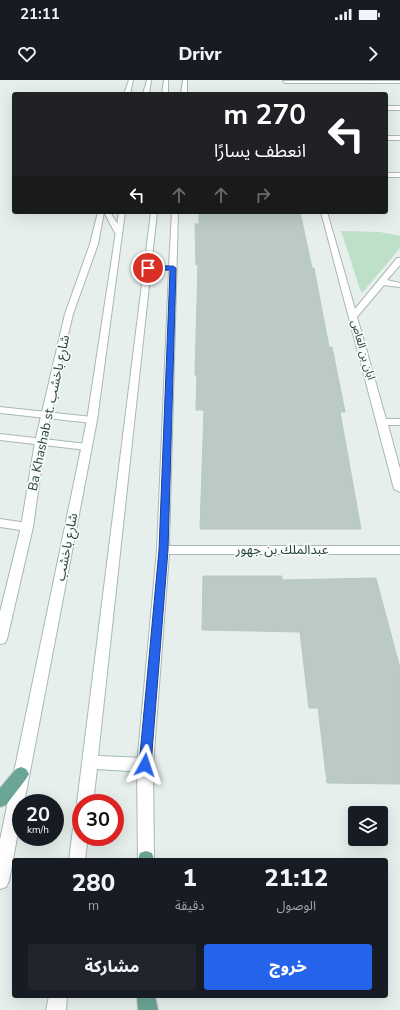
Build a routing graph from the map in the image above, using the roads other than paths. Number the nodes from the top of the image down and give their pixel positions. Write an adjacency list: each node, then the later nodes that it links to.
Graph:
1 (131, 80): 8 (street)
2 (149, 80): 9 (street)
3 (166, 80): 10 (street)
4 (185, 80): 11 (street)
5 (285, 81): 6 (street); 7 (street)
6 (400, 82)
7 (287, 88)
8 (128, 92)
9 (146, 92)
10 (165, 92)
11 (184, 92)
12 (388, 108): 13 (street)
13 (400, 108)
14 (388, 138): 15 (street)
15 (400, 138)
16 (388, 175): 17 (street)
17 (400, 175)
18 (101, 214): 32 (street, Ba Khashab st. شارع باخشب)
19 (108, 214): 24 (street)
20 (122, 214): 24 (street, شارع باخشب)
21 (154, 214): 26 (street)
22 (175, 214): 27 (street)
23 (325, 214): 30 (street, ابان بن العاص)
24 (118, 230): 33 (street, شارع باخشب)
25 (400, 260): 28 (street)
26 (148, 268): 27 (street); 45 (street)
27 (173, 268): 42 (street)
28 (382, 282): 29 (street); 30 (street)
29 (400, 285)
30 (353, 317): 34 (street, ابان بن العاص)
31 (0, 410): 32 (street)
32 (47, 416): 33 (street); 37 (street, Ba Khashab st. شارع باخشب)
33 (92, 420): 38 (street, شارع باخشب)
34 (383, 422): 35 (street); 39 (street, ابان بن العاص)
35 (400, 422)
36 (0, 438): 37 (street)
37 (40, 442): 38 (street); 41 (street, Ba Khashab st. شارع باخشب)
38 (87, 447): 47 (street, شارع باخشب)
39 (400, 489)
40 (0, 523): 41 (street)
41 (27, 527): 44 (street, Ba Khashab st. شارع باخشب)
42 (163, 550): 43 (street, عبدالملك بن جهور); 46 (street)
43 (400, 550)
44 (0, 639)
45 (90, 762): 46 (street); 48 (street)
46 (145, 765): 52 (street)
47 (21, 774): 49 (main road); 53 (street, شارع باخشب)
48 (86, 794)
49 (0, 800)
50 (79, 846): 51 (street)
51 (77, 858)
52 (146, 858)
53 (0, 881)
54 (58, 998): 57 (street)
55 (148, 998): 58 (main road)
56 (149, 998): 59 (street)
57 (56, 1010)
58 (148, 1010)
59 (153, 1010)

